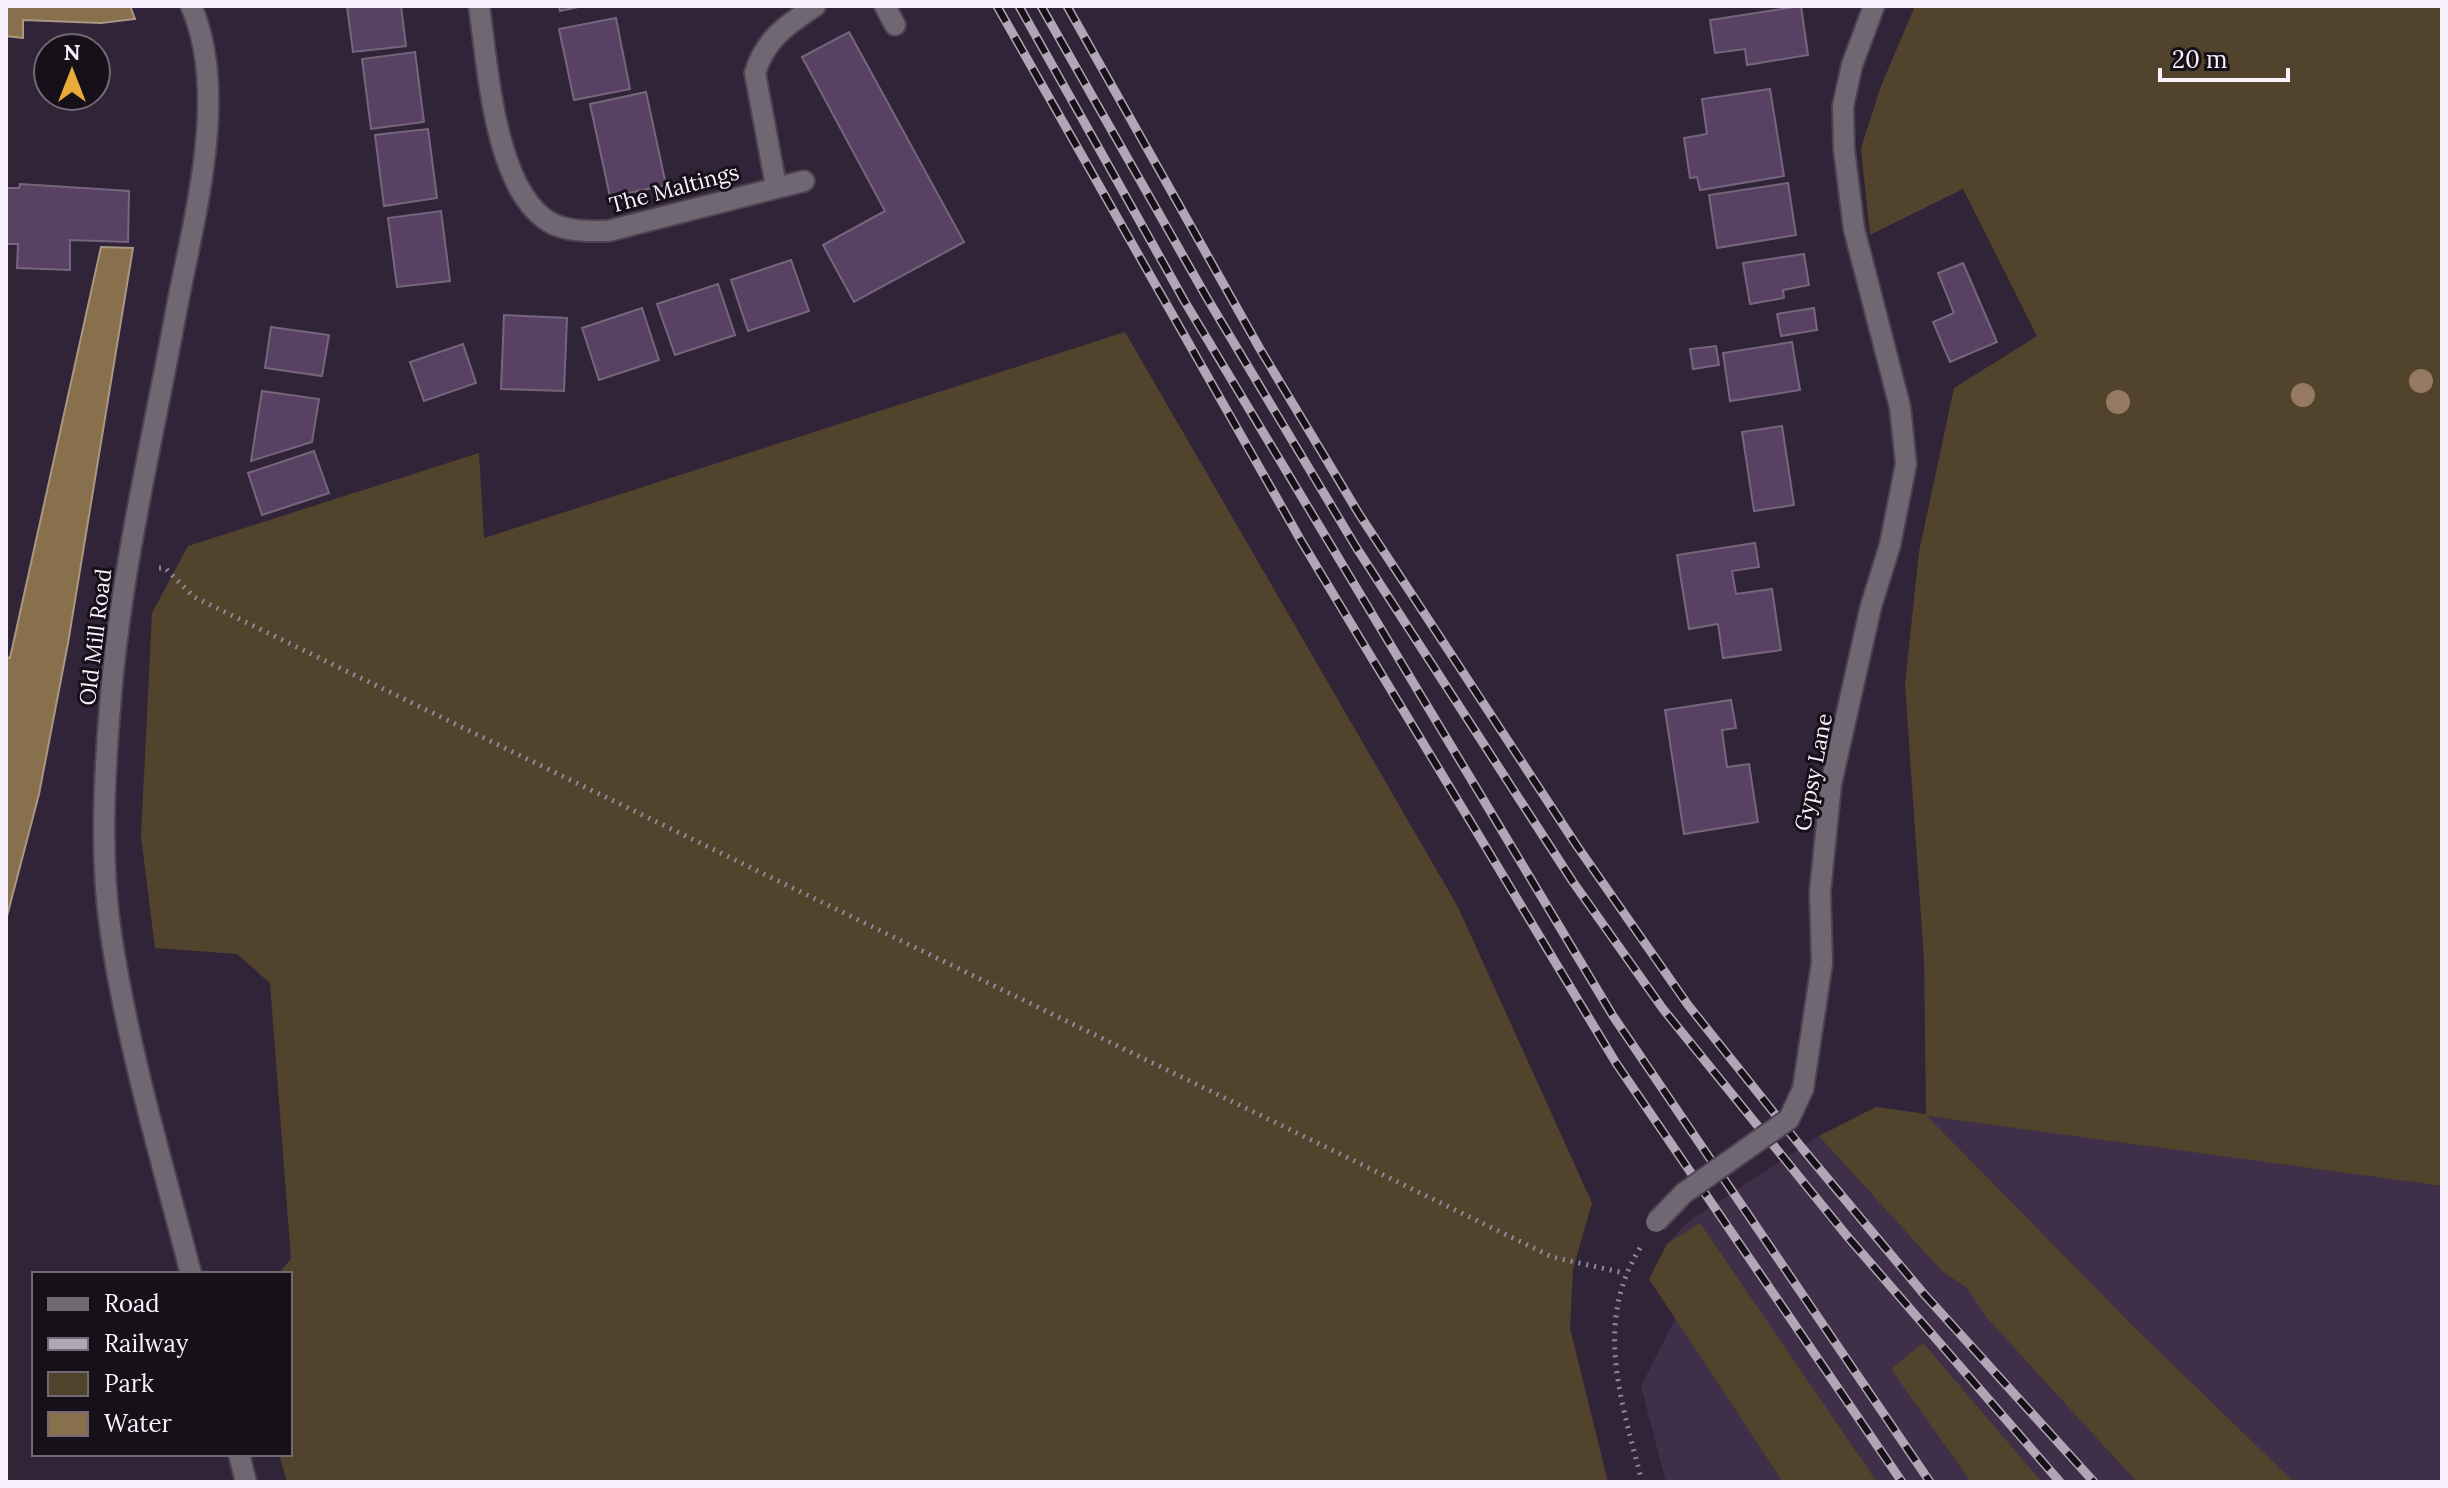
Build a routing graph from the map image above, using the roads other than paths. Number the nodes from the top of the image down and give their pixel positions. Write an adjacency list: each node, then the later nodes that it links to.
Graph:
1 (191, 6): 10 (street, Old Mill Road)
2 (479, 6): 8 (street, The Maltings)
3 (815, 6): 8 (street)
4 (885, 6): 6 (street)
5 (1874, 6): 9 (street, Gypsy Lane, bridge)
6 (895, 25)
7 (804, 181): 8 (street, The Maltings)
8 (776, 186)
9 (1656, 1222)
10 (190, 1272)
11 (240, 1456): 12 (street)
12 (246, 1482)

